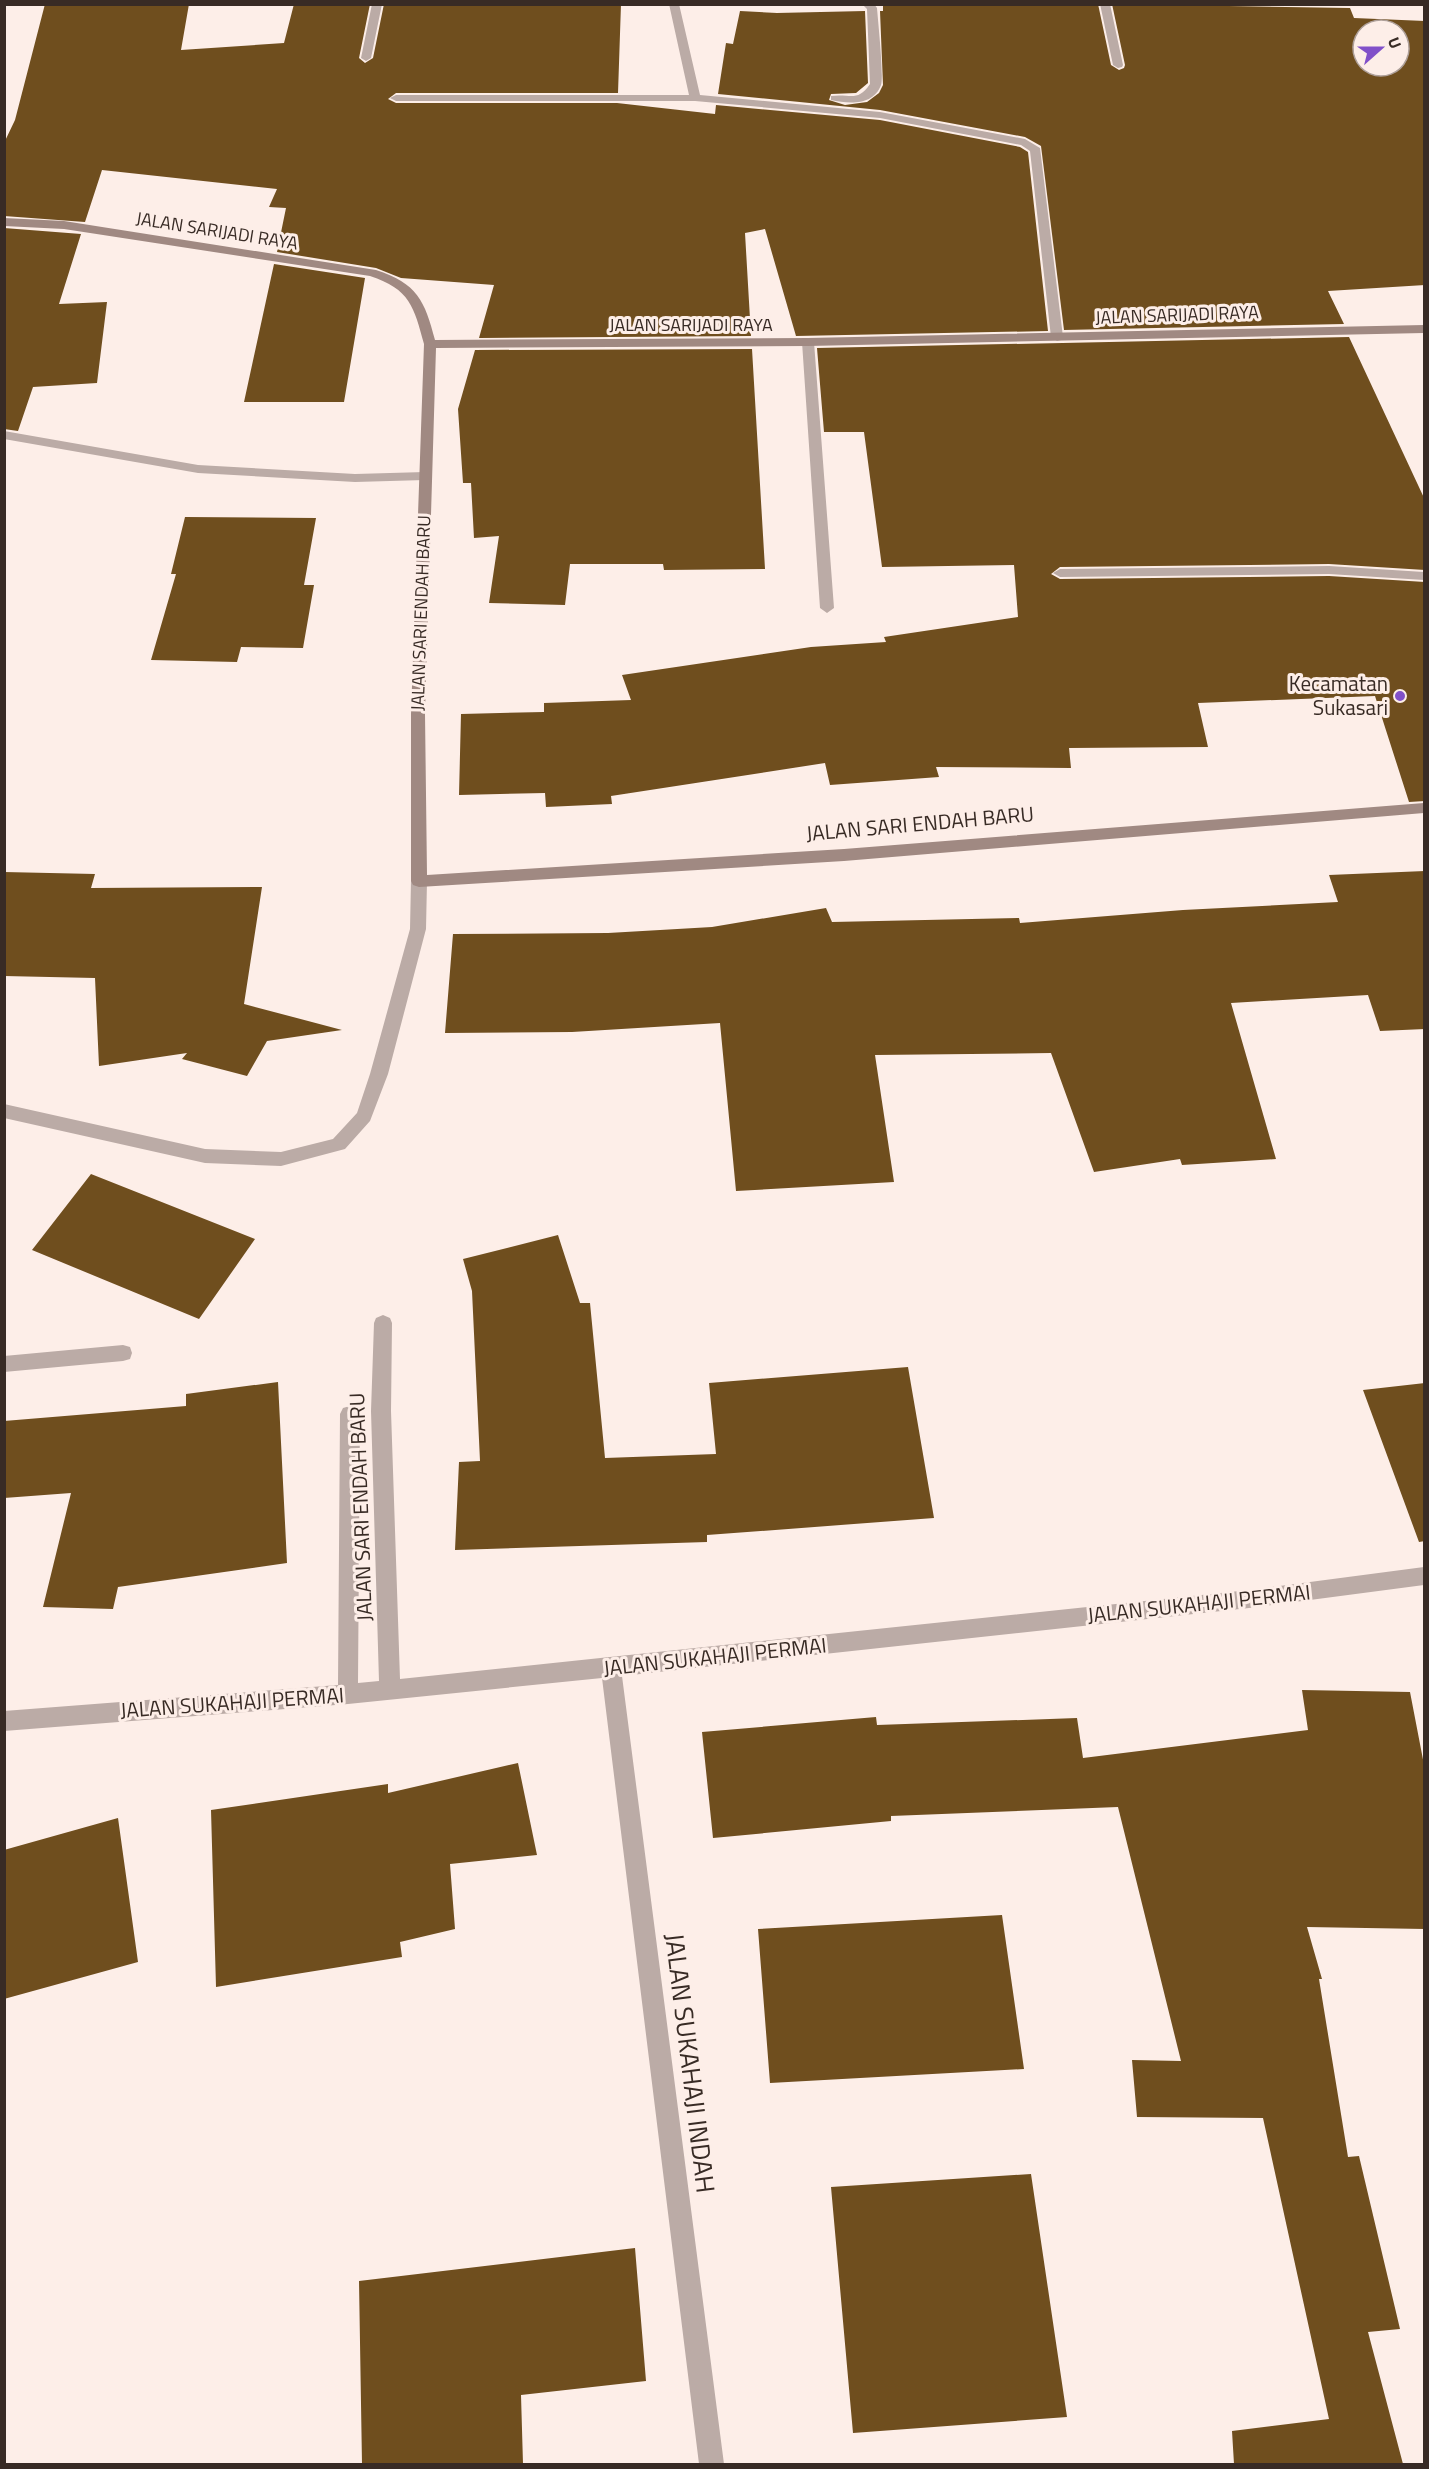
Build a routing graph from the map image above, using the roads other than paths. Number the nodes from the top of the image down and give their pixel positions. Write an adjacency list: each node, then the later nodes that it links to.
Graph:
1 (377, 4): 5 (street)
2 (674, 4): 7 (street)
3 (867, 4): 7 (street)
4 (1105, 4): 6 (street)
5 (366, 58)
6 (1118, 66)
7 (694, 92): 8 (street); 11 (street)
8 (396, 98)
9 (4, 222): 13 (main road, JALAN SARIJADI RAYA)
10 (1425, 329): 11 (main road, JALAN SARIJADI RAYA)
11 (1057, 338): 12 (main road, JALAN SARIJADI RAYA)
12 (808, 342): 13 (main road, JALAN SARIJADI RAYA); 18 (street)
13 (430, 344): 15 (main road, JALAN SARI ENDAH BARU)
14 (4, 435): 15 (street)
15 (425, 476): 20 (main road, JALAN SARI ENDAH BARU)
16 (1060, 573): 17 (street)
17 (1425, 576)
18 (827, 608)
19 (1425, 808): 20 (main road, JALAN SARI ENDAH BARU)
20 (419, 881): 21 (street, JALAN SARI ENDAH BARU)
21 (4, 1111)
22 (383, 1323): 28 (street, JALAN SARI ENDAH BARU)
23 (123, 1353): 24 (street)
24 (4, 1364)
25 (350, 1414): 29 (street)
26 (1425, 1576): 27 (street, JALAN SUKAHAJI PERMAI)
27 (610, 1668): 28 (street, JALAN SUKAHAJI PERMAI); 31 (street, JALAN SUKAHAJI INDAH)
28 (390, 1690): 29 (street, JALAN SUKAHAJI PERMAI)
29 (348, 1694): 30 (street, JALAN SUKAHAJI PERMAI)
30 (4, 1721)
31 (712, 2464)

